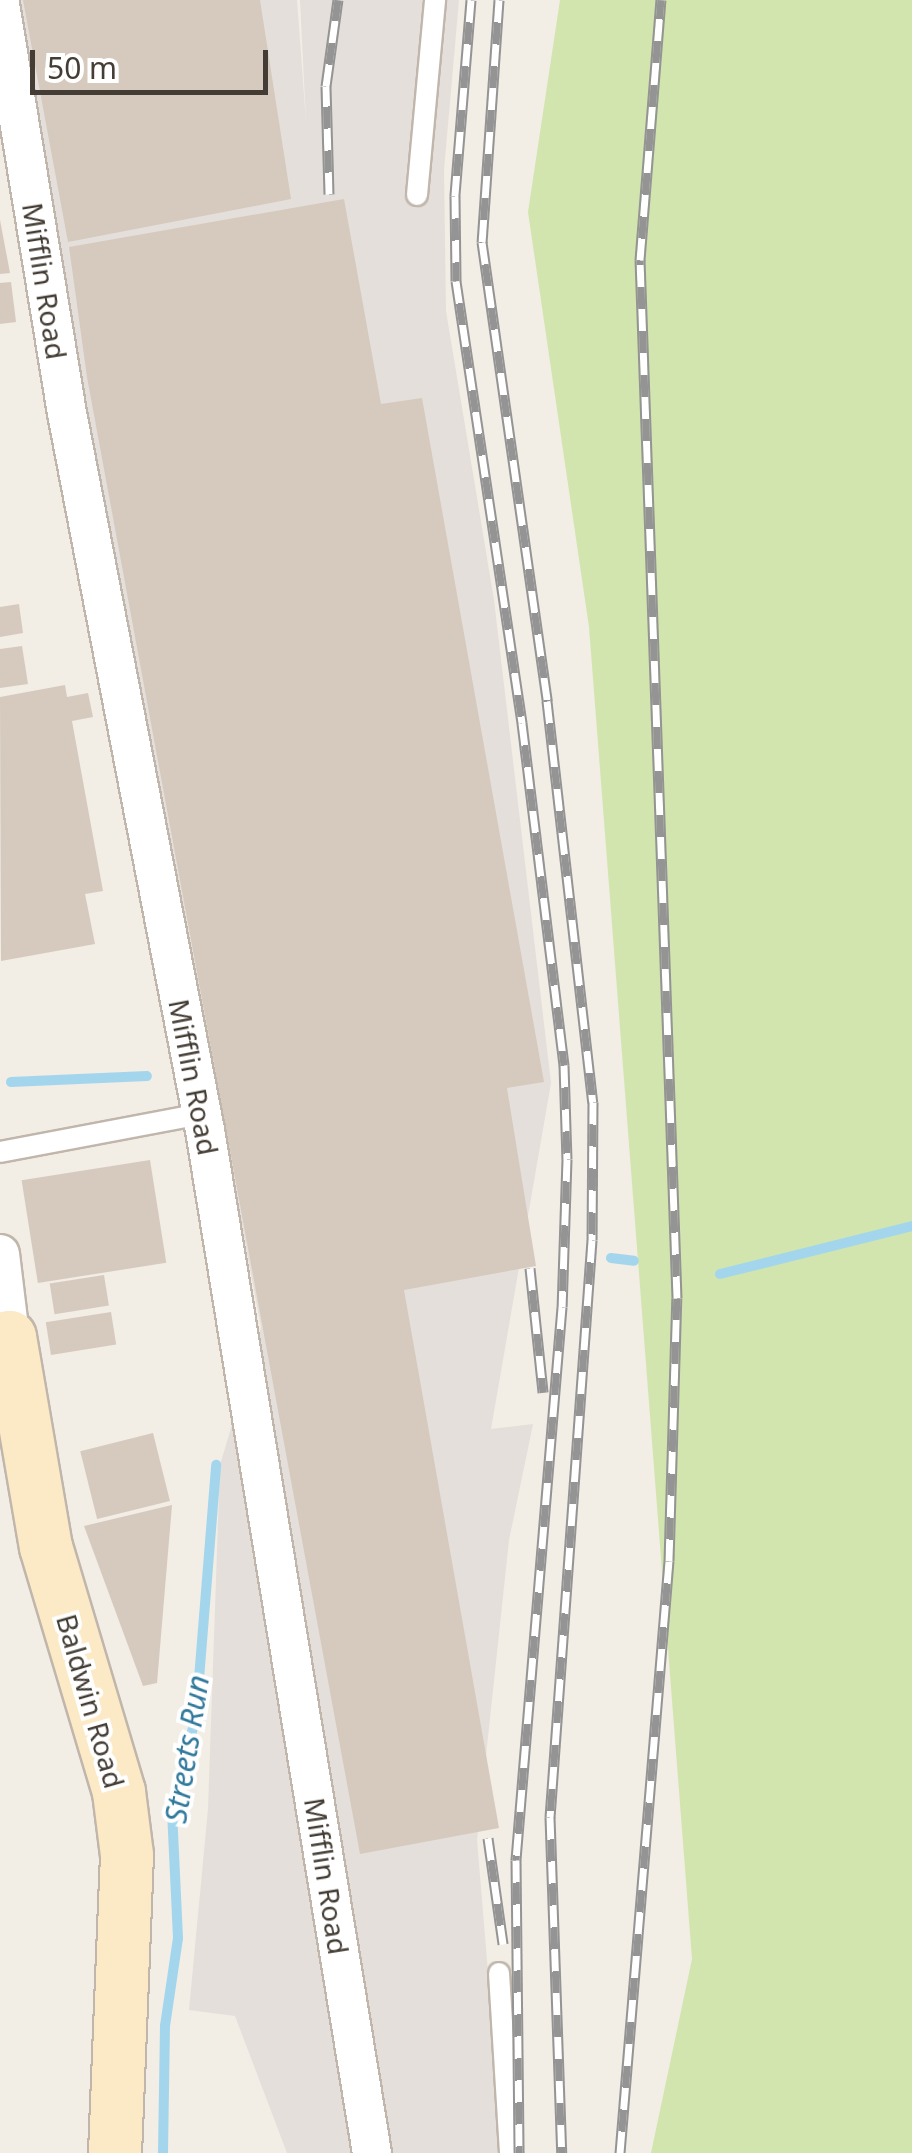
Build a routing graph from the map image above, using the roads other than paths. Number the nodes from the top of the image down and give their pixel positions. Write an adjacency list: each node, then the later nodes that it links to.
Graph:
1 (435, 0): 3 (lane)
2 (0, 4): 4 (street, Mifflin Road)
3 (418, 196)
4 (202, 1114): 5 (lane); 12 (street, Mifflin Road)
5 (0, 1152)
6 (0, 1254): 7 (street, Baldwin Road)
7 (5, 1338): 9 (main road, Baldwin Road)
8 (0, 1453): 9 (main road)
9 (46, 1546): 11 (main road, Baldwin Road)
10 (499, 1973): 13 (lane)
11 (115, 2153)
12 (372, 2153)
13 (510, 2153)

